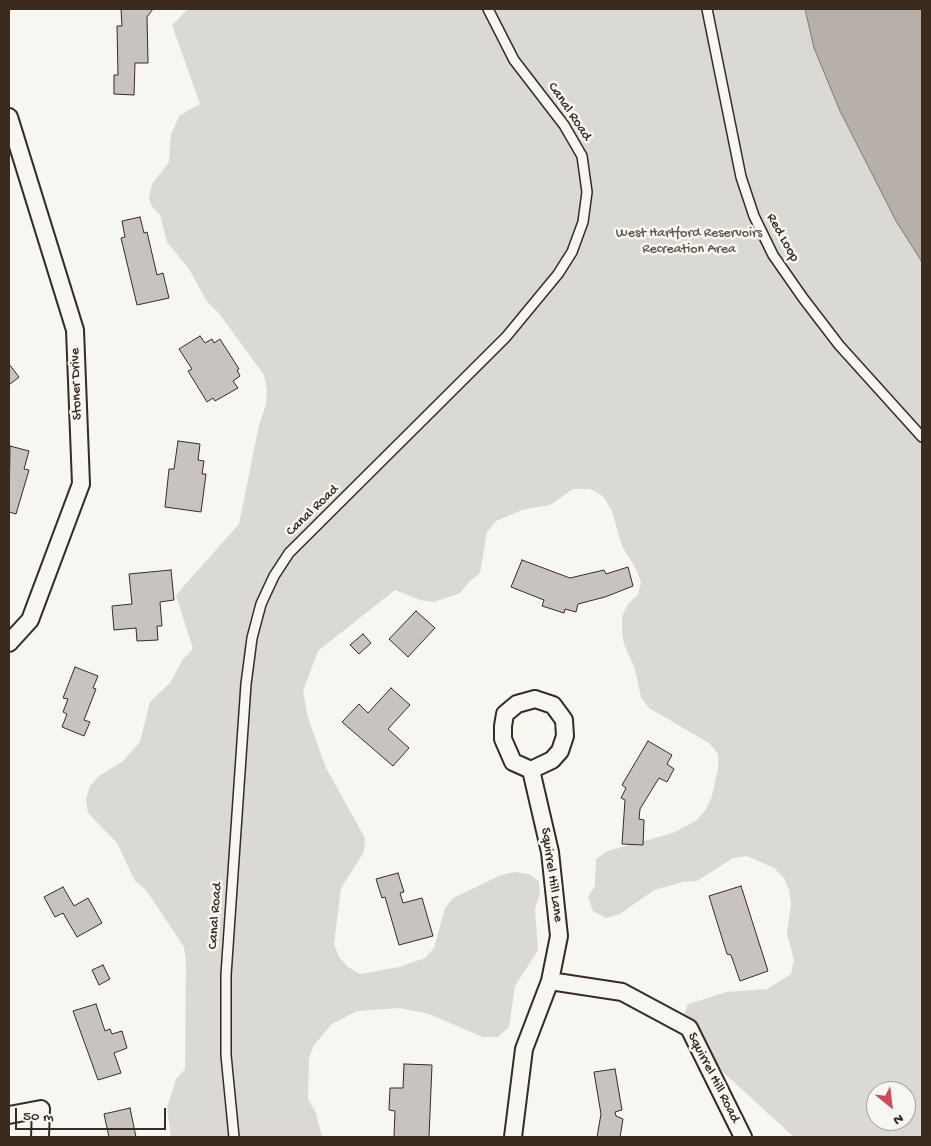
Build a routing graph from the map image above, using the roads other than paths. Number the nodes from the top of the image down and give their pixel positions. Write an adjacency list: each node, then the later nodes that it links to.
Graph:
1 (488, 9): 10 (lane, Canal Road)
2 (708, 9): 4 (lane, Red Loop)
3 (9, 117): 5 (street, Stoner Drive)
4 (922, 437)
5 (9, 643)
6 (531, 770): 6 (street); 7 (street, Squirrel Hill Lane)
7 (550, 981): 11 (street); 12 (street, Squirrel Hill Road)
8 (9, 1115): 9 (street)
9 (40, 1137)
10 (234, 1137)
11 (513, 1137)
12 (743, 1137)

